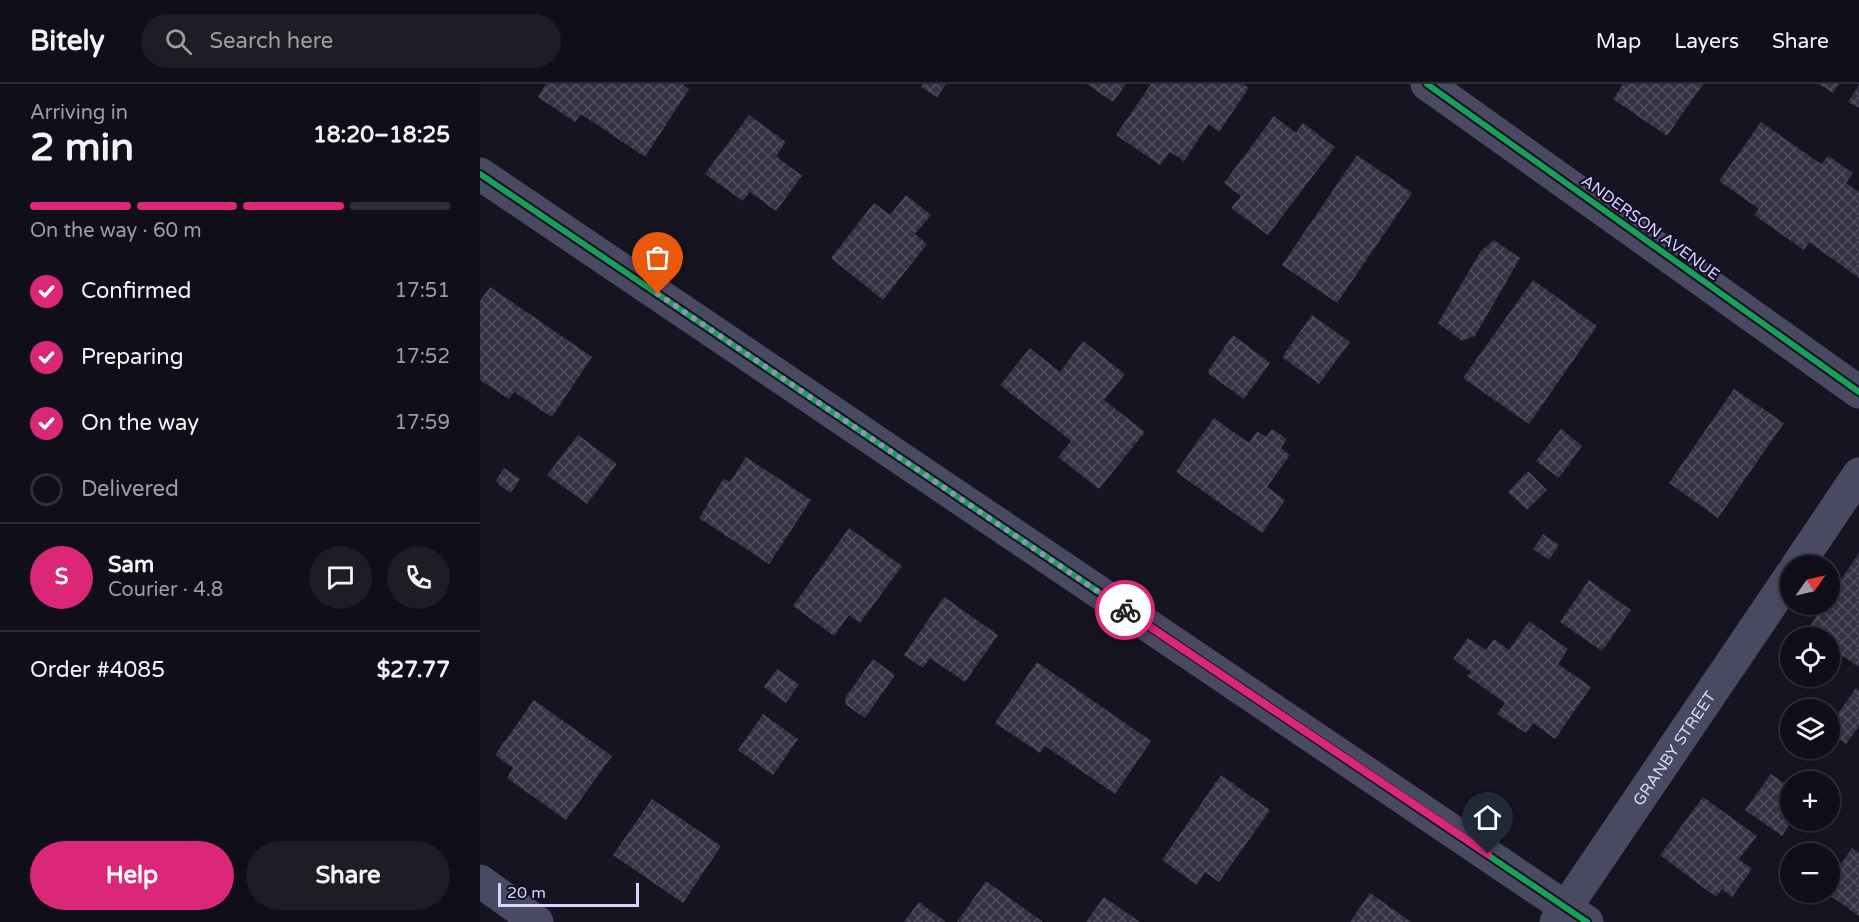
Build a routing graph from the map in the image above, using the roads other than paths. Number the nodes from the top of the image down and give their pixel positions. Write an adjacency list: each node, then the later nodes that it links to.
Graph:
1 (1427, 84): 3 (street, ANDERSON AVENUE)
2 (480, 174): 8 (street)
3 (1859, 392)
4 (1859, 474): 5 (street)
5 (1804, 555)
6 (1780, 592): 8 (street, GRANBY STREET)
7 (480, 880): 9 (street)
8 (1570, 917)
9 (537, 922)

